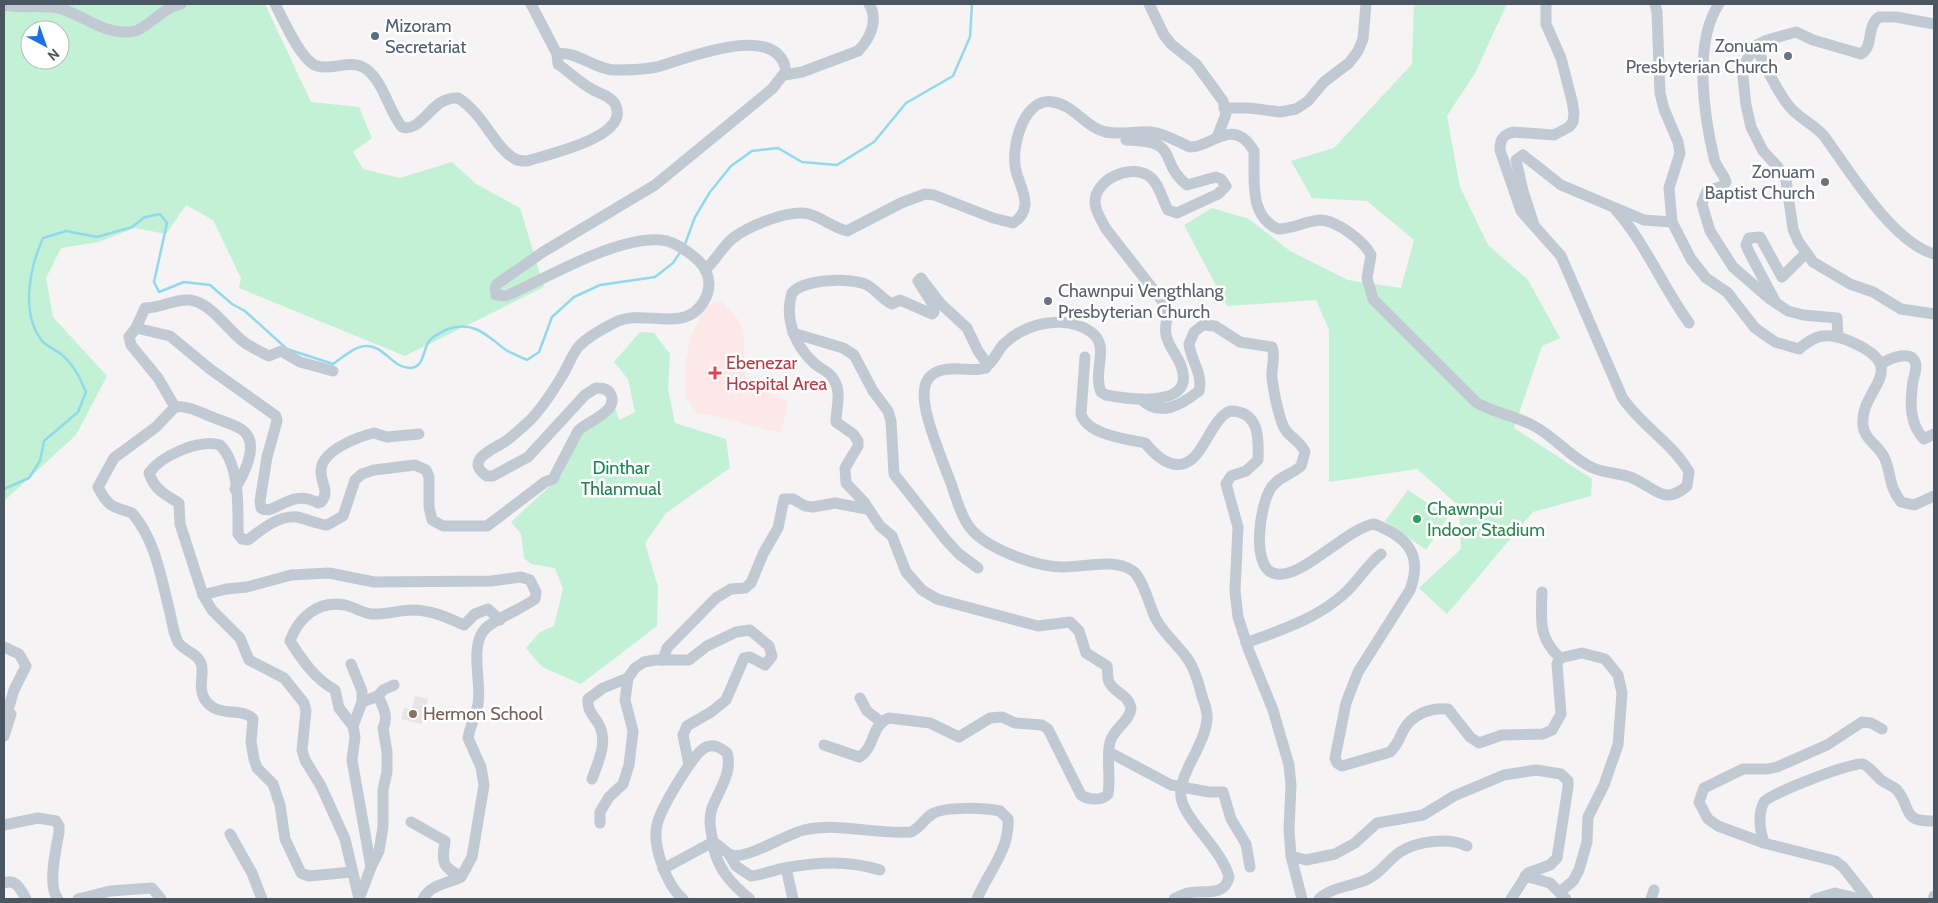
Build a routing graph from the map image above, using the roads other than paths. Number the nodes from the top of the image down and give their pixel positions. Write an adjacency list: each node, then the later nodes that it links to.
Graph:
1 (4, 4): 2 (street)
2 (181, 4)
3 (275, 4): 13 (street)
4 (531, 4): 13 (street)
5 (869, 4): 14 (street)
6 (1149, 4): 15 (street)
7 (1366, 4): 15 (street)
8 (1546, 4): 20 (street)
9 (1655, 4): 19 (street)
10 (1719, 4): 24 (street)
11 (1934, 24): 12 (street)
12 (1755, 46): 21 (street); 22 (street)
13 (557, 54): 14 (street)
14 (785, 75): 23 (street)
15 (1224, 108): 17 (street)
16 (1106, 132): 17 (street); 23 (street); 34 (street)
17 (1218, 135): 20 (street)
18 (1613, 206): 19 (street); 20 (street); 26 (street)
19 (1672, 222): 29 (street)
20 (1534, 225)
21 (1806, 253): 24 (street); 25 (street)
22 (1934, 254)
23 (703, 267): 38 (street)
24 (1776, 304): 29 (street)
25 (1934, 314)
26 (1690, 323)
27 (136, 328): 33 (street); 35 (street); 36 (street)
28 (793, 333): 32 (street); 40 (street); 42 (street)
29 (1838, 337): 31 (street)
30 (1085, 357): 46 (street)
31 (1881, 364): 37 (street); 39 (street)
32 (986, 368): 34 (street); 64 (street)
33 (333, 371)
34 (1141, 399): 48 (street)
35 (175, 407): 38 (street); 80 (street)
36 (419, 434)
37 (1931, 440)
38 (235, 489): 44 (street)
39 (1934, 496)
40 (866, 509): 49 (street); 61 (street)
41 (1381, 554): 46 (street)
42 (978, 568)
43 (1542, 592): 48 (street)
44 (203, 595): 45 (street); 80 (street)
45 (500, 620): 57 (street); 82 (street)
46 (1246, 643): 74 (street)
47 (4, 647): 59 (street)
48 (1560, 658): 85 (street)
49 (663, 660): 51 (street); 62 (street)
50 (351, 664): 55 (street)
51 (628, 678): 63 (street); 67 (street)
52 (394, 685): 53 (street)
53 (378, 696): 55 (street); 75 (street)
54 (860, 698): 56 (street)
55 (362, 702): 57 (street)
56 (881, 722): 60 (street); 61 (street)
57 (353, 726): 75 (street)
58 (1882, 729): 71 (street)
59 (4, 736)
60 (824, 745)
61 (1109, 752): 64 (street)
62 (690, 765): 70 (street); 78 (street)
63 (592, 779)
64 (1181, 787): 76 (street); 97 (street)
65 (1934, 820): 71 (street)
66 (410, 822): 82 (street)
67 (600, 823)
68 (4, 825): 87 (street)
69 (230, 834): 90 (street)
70 (713, 842): 73 (street); 78 (street); 94 (street)
71 (1764, 843): 104 (street)
72 (1466, 846): 100 (street)
73 (729, 854): 77 (street); 96 (street)
74 (1292, 856): 81 (street); 83 (street)
75 (370, 867): 91 (street)
76 (1250, 867)
77 (786, 868): 79 (street); 95 (street)
78 (663, 869): 93 (street)
79 (880, 870)
80 (352, 872): 91 (street)
81 (1525, 876): 85 (street); 101 (street)
82 (461, 877): 92 (street)
83 (1296, 877): 98 (street); 99 (street)
84 (4, 883): 86 (street)
85 (1563, 896)
86 (26, 899)
87 (58, 899)
88 (78, 899): 89 (street)
89 (161, 899)
90 (262, 899)
91 (359, 899)
92 (423, 899)
93 (683, 899)
94 (750, 899)
95 (793, 899)
96 (977, 899)
97 (1174, 899)
98 (1293, 899)
99 (1302, 899)
100 (1319, 899)
101 (1511, 899)
102 (1816, 899): 103 (street)
103 (1860, 899)
104 (1868, 899)

